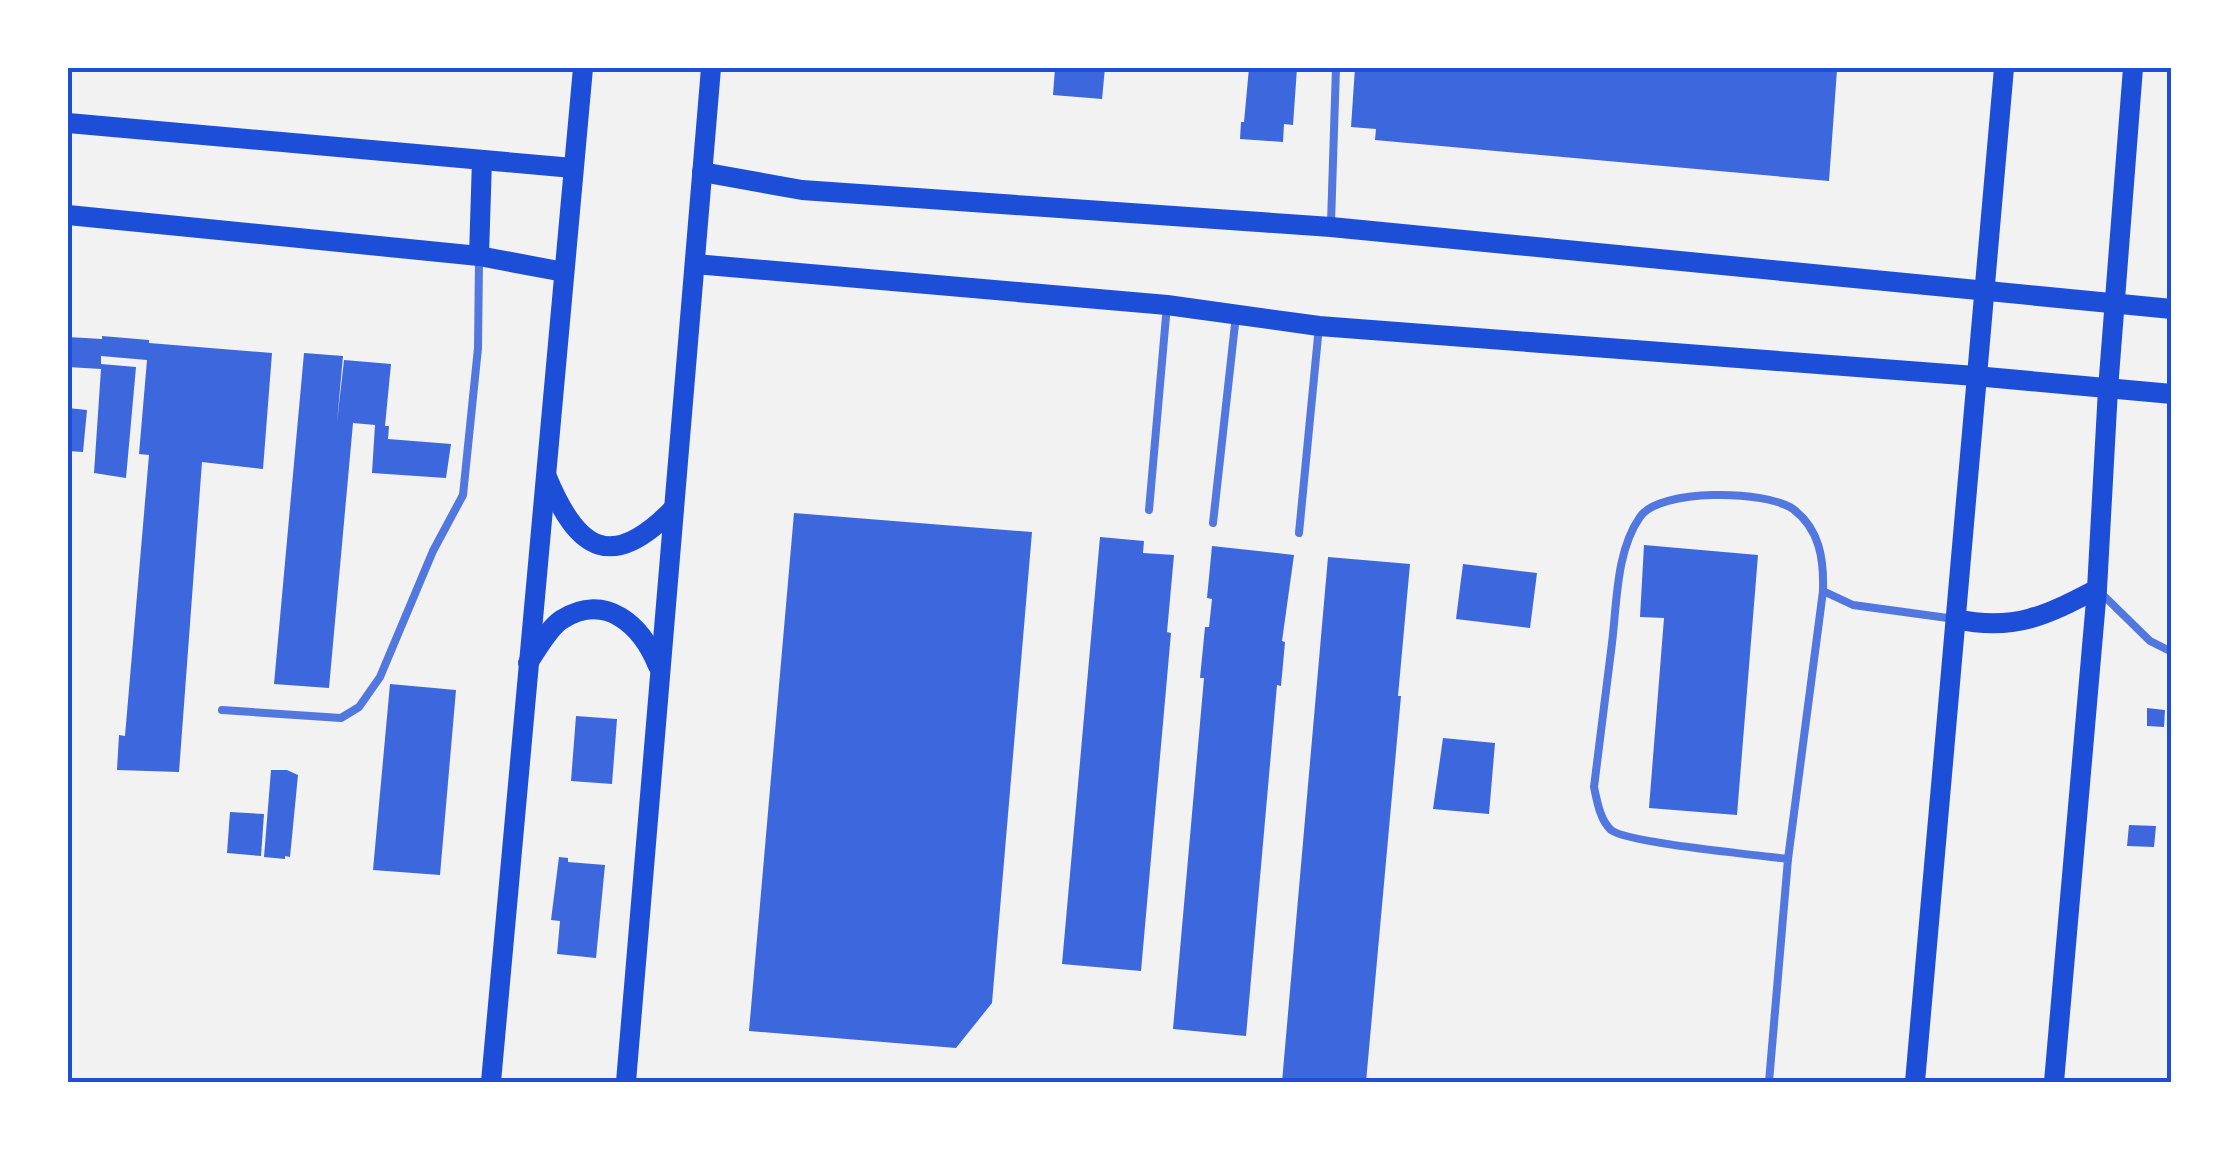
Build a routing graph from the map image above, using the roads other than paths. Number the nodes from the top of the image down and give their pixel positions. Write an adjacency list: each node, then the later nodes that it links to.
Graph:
1 (583, 68): 8 (main road)
2 (711, 68): 9 (main road)
3 (1336, 68): 11 (lane)
4 (2004, 68): 15 (main road)
5 (2133, 68): 17 (main road)
6 (68, 123): 7 (main road)
7 (482, 160): 8 (main road); 12 (main road)
8 (573, 168): 14 (main road)
9 (702, 172): 11 (main road); 13 (main road)
10 (68, 215): 12 (main road)
11 (1331, 227): 15 (main road)
12 (478, 256): 14 (main road); 35 (lane)
13 (695, 264): 16 (main road); 25 (main road)
14 (564, 272): 24 (main road)
15 (1984, 292): 17 (main road); 21 (main road)
16 (1167, 305): 19 (main road); 26 (lane)
17 (2115, 305): 18 (main road); 22 (main road)
18 (2172, 309)
19 (1236, 315): 20 (main road); 27 (lane)
20 (1319, 326): 21 (main road); 28 (lane)
21 (1975, 376): 22 (main road); 31 (main road)
22 (2108, 389): 23 (main road); 29 (main road)
23 (2172, 394)
24 (544, 470): 25 (main road); 33 (main road)
25 (674, 508): 34 (main road)
26 (1150, 510)
27 (1213, 523)
28 (1299, 534)
29 (2097, 589): 31 (main road); 32 (lane); 41 (main road)
30 (1823, 591): 31 (lane); 36 (lane); 36 (lane)
31 (1956, 619): 40 (main road)
32 (2172, 652)
33 (527, 664): 34 (main road); 37 (main road)
34 (660, 672): 38 (main road)
35 (222, 710)
36 (1788, 859): 39 (lane)
37 (491, 1082)
38 (626, 1082)
39 (1768, 1082)
40 (1915, 1082)
41 (2054, 1082)

